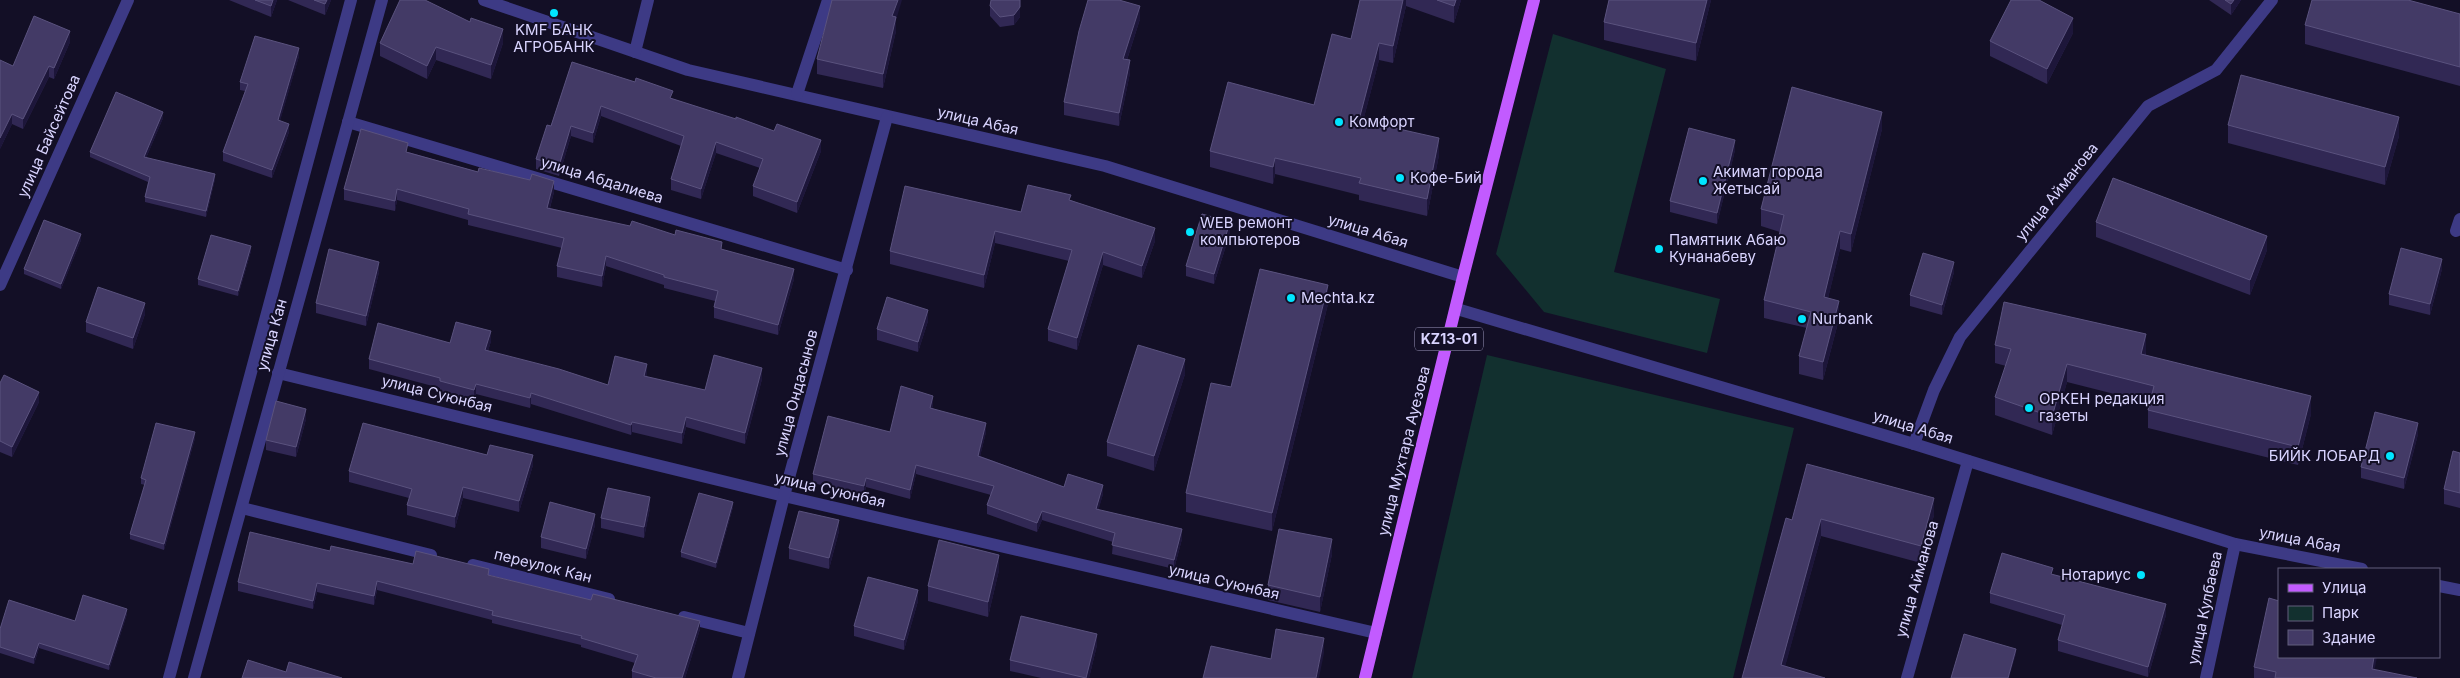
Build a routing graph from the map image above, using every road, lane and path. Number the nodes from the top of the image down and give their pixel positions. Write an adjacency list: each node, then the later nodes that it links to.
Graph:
1 (128, 0): 15 (street, улица Байсейтова)
2 (352, 0): 32 (street, улица Кан)
3 (382, 0): 12 (street, улица Кан)
4 (484, 0): 9 (street, улица Абая)
5 (648, 0): 9 (street)
6 (828, 0): 10 (street)
7 (1534, 0): 14 (main road, улица Мухтара Ауезова / KZ13-01)
8 (2272, 0): 18 (street, улица Айманова)
9 (635, 52): 10 (street, улица Абая)
10 (797, 94): 11 (street, улица Абая)
11 (887, 116): 13 (street, улица Ондасынов); 14 (street, улица Абая)
12 (348, 122): 13 (street, улица Абдалиева); 17 (street, улица Кан)
13 (847, 270): 20 (street, улица Ондасынов)
14 (1463, 277): 16 (main road, улица Мухтара Ауезова / KZ13-01)
15 (0, 284)
16 (1457, 309): 18 (street, улица Абая); 30 (main road, улица Мухтара Ауезова / KZ13-01)
17 (278, 373): 20 (street, улица Суюнбая); 21 (street, улица Кан)
18 (1914, 444): 19 (street, улица Абая)
19 (1968, 461): 22 (street, улица Абая); 36 (street, улица Айманова)
20 (784, 496): 30 (street, улица Суюнбая); 31 (street, улица Ондасынов)
21 (242, 508): 23 (street); 33 (street, улица Кан)
22 (2235, 544): 25 (street, улица Абая); 37 (street, улица Кулбаева)
23 (443, 558)
24 (462, 562): 28 (street, переулок Кан)
25 (2357, 568)
26 (2440, 586): 27 (street)
27 (2460, 590)
28 (625, 603)
29 (673, 614): 31 (street)
30 (1376, 633): 35 (main road, улица Мухтара Ауезова / KZ13-01)
31 (749, 634): 34 (street, улица Ондасынов)
32 (169, 678)
33 (194, 678)
34 (738, 678)
35 (1365, 678)
36 (1906, 678)
37 (2206, 678)

